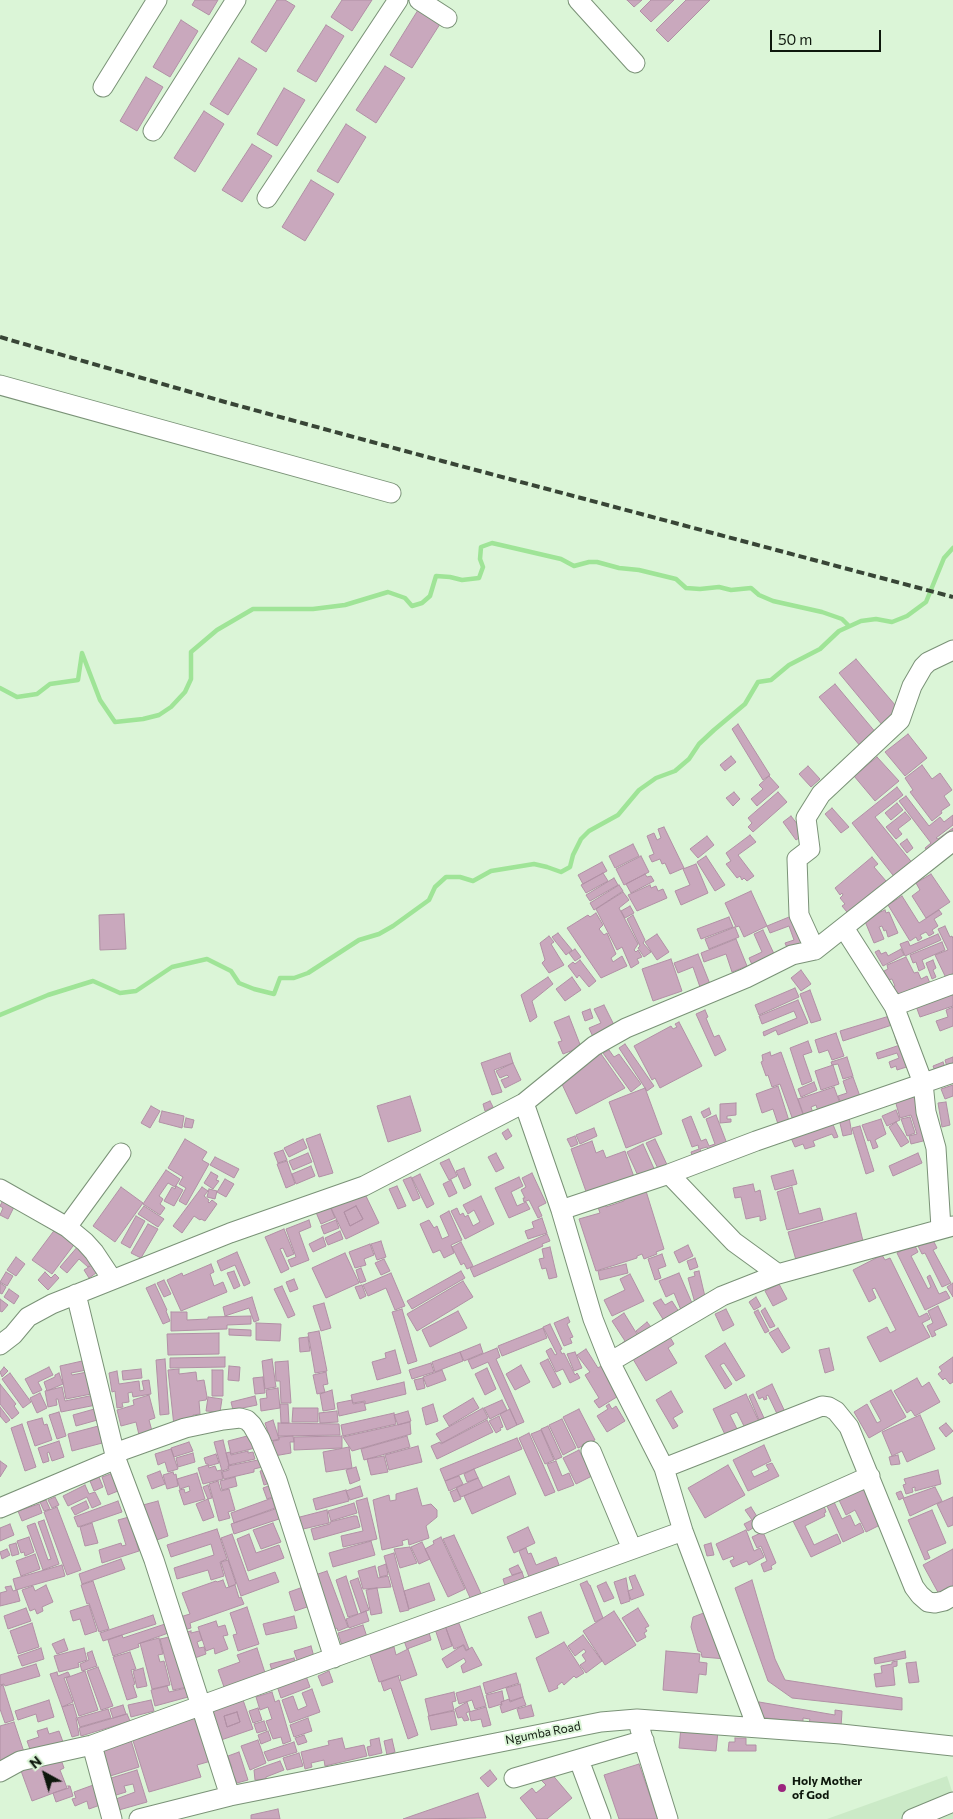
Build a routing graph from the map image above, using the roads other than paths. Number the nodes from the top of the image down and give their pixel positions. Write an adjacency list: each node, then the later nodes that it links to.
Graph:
1 (157, 0): 8 (street)
2 (236, 0): 9 (street)
3 (398, 0): 10 (street)
4 (419, 0): 6 (street)
5 (578, 0): 7 (street)
6 (447, 18)
7 (635, 63)
8 (102, 87)
9 (153, 131)
10 (267, 198)
11 (0, 385): 12 (street)
12 (391, 493)
13 (953, 650): 16 (street)
14 (953, 841): 15 (street)
15 (844, 928): 16 (street); 18 (street)
16 (815, 950): 21 (street)
17 (953, 984): 18 (street)
18 (894, 1006): 20 (street)
19 (953, 1073): 20 (street)
20 (923, 1083): 23 (street); 27 (street)
21 (524, 1103): 25 (street); 29 (street)
22 (121, 1153): 26 (street)
23 (669, 1174): 25 (street); 28 (street)
24 (0, 1189): 26 (street)
25 (561, 1210): 32 (street)
26 (67, 1227): 29 (street)
27 (947, 1227): 28 (street)
28 (778, 1274): 32 (street)
29 (112, 1280): 30 (street)
30 (76, 1294): 31 (street); 34 (street)
31 (0, 1345)
32 (610, 1362): 35 (street)
33 (592, 1451): 40 (street)
34 (116, 1456): 37 (street); 42 (street); 43 (street)
35 (664, 1468): 36 (street); 39 (street)
36 (870, 1476): 38 (street); 41 (street)
37 (0, 1508)
38 (762, 1524)
39 (684, 1531): 40 (street); 45 (street)
40 (632, 1549): 42 (street)
41 (953, 1596)
42 (334, 1658): 43 (street)
43 (201, 1704): 47 (street); 52 (street)
44 (637, 1719): 45 (street, Ngumba Road); 46 (street); 52 (street, Ngumba Road)
45 (757, 1727): 48 (street, Ngumba Road)
46 (644, 1740): 49 (street); 57 (street)
47 (92, 1744): 50 (street); 54 (street)
48 (953, 1746)
49 (578, 1760): 51 (street); 56 (street)
50 (0, 1772)
51 (514, 1778)
52 (230, 1796): 55 (street, Ngumba Road)
53 (953, 1802): 58 (street)
54 (112, 1819)
55 (139, 1819)
56 (601, 1819)
57 (668, 1819)
58 (912, 1819)

